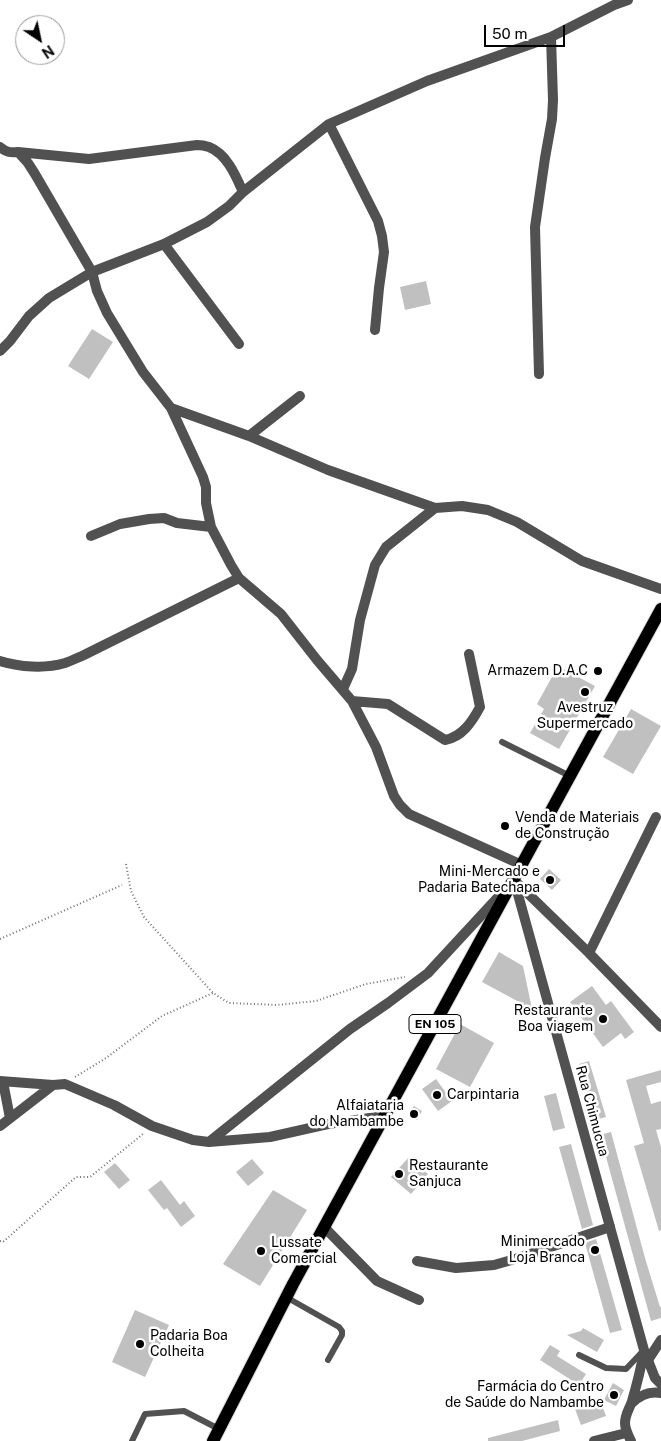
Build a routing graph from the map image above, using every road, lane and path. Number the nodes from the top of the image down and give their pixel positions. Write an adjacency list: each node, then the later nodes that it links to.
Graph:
1 (628, 0): 2 (street)
2 (614, 2): 3 (street)
3 (551, 37): 4 (street); 13 (street)
4 (329, 124): 7 (street); 10 (street)
5 (0, 147): 6 (street)
6 (18, 152): 7 (street); 9 (street)
7 (243, 192): 8 (street)
8 (164, 244): 9 (street); 11 (street)
9 (92, 272): 12 (street); 15 (street)
10 (375, 330)
11 (239, 344)
12 (0, 351)
13 (539, 374)
14 (300, 396): 16 (street)
15 (171, 408): 16 (street); 18 (street)
16 (249, 436): 17 (street)
17 (435, 508): 21 (street); 25 (street)
18 (211, 527): 19 (street); 20 (street)
19 (91, 536)
20 (239, 578): 24 (street); 25 (street)
21 (661, 589)
22 (661, 608): 28 (main road, EN 105)
23 (469, 654): 26 (street)
24 (0, 661)
25 (343, 689): 26 (street)
26 (352, 701): 31 (street)
27 (502, 742): 28 (lane)
28 (570, 776): 31 (main road, EN 105)
29 (656, 817): 35 (street)
30 (126, 864): 37 (path)
31 (522, 865): 32 (main road, EN 105)
32 (514, 880): 35 (street); 36 (street); 42 (main road, EN 105); 48 (street, Rua Chimucua)
33 (122, 885): 34 (path)
34 (0, 939)
35 (589, 952): 38 (street)
36 (428, 973): 37 (path); 46 (street)
37 (213, 993): 40 (path)
38 (661, 1027)
39 (2, 1082): 41 (street); 43 (street)
40 (65, 1084): 41 (street); 46 (street)
41 (53, 1085): 43 (street)
42 (384, 1116): 46 (street); 47 (main road, EN 105)
43 (10, 1118): 44 (street)
44 (0, 1126)
45 (149, 1129): 49 (path)
46 (209, 1142)
47 (324, 1227): 51 (main road, EN 105); 52 (street)
48 (610, 1227): 50 (street); 54 (street, Rua Chimucua)
49 (0, 1241)
50 (417, 1261)
51 (286, 1297): 56 (lane); 61 (main road, EN 105)
52 (420, 1300)
53 (661, 1340): 57 (street)
54 (644, 1350): 55 (lane); 57 (street, Rua Chimucua); 60 (street, Rua Chimucua)
55 (579, 1355)
56 (328, 1360)
57 (648, 1360): 58 (street, Rua Chimucua)
58 (661, 1384)
59 (661, 1393): 60 (street)
60 (631, 1404): 62 (street, Rua Chimucua)
61 (219, 1429): 64 (lane); 65 (main road, EN 105)
62 (628, 1437): 63 (street)
63 (612, 1439): 66 (street)
64 (132, 1441)
65 (213, 1441)
66 (594, 1441)

